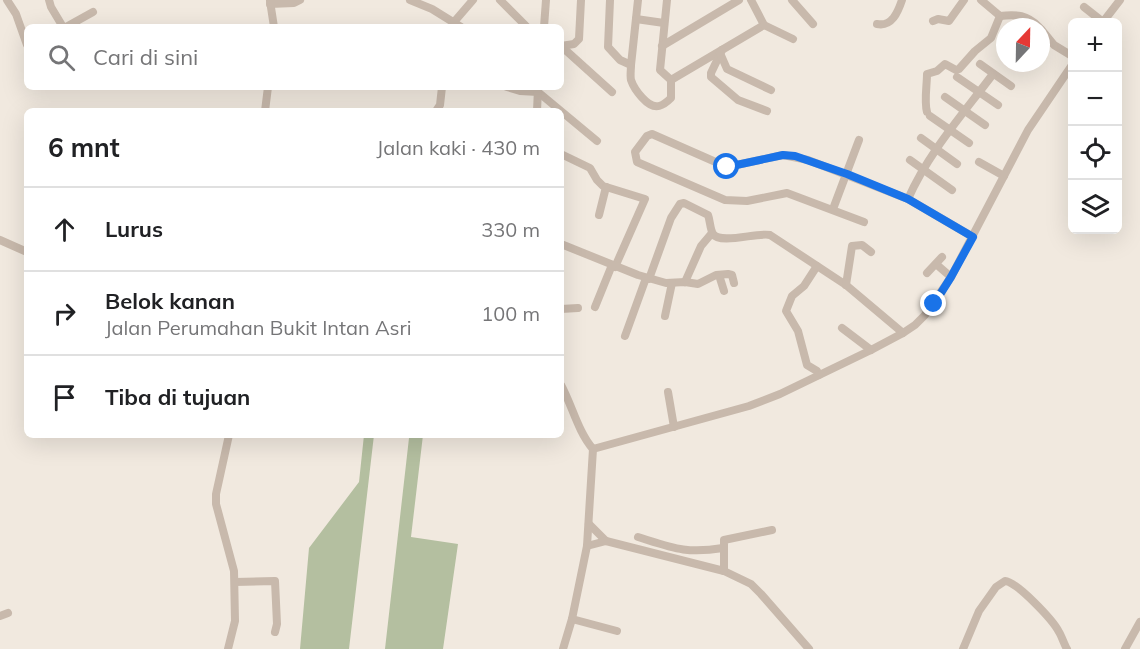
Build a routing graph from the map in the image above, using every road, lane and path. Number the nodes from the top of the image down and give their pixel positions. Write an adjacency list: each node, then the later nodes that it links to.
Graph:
1 (49, 0): 30 (street)
2 (300, 0): 17 (street)
3 (410, 0): 28 (street)
4 (473, 0): 28 (street)
5 (500, 0): 34 (street)
6 (546, 0): 35 (street)
7 (581, 0): 42 (street)
8 (610, 0): 48 (street)
9 (638, 0): 26 (street)
10 (739, 0): 43 (street)
11 (751, 0): 38 (street)
12 (793, 0): 36 (street)
13 (902, 0): 37 (street)
14 (964, 0): 27 (street)
15 (981, 0): 22 (street)
16 (1120, 0): 25 (street)
17 (271, 1): 32 (street)
18 (669, 2): 29 (street)
19 (9, 3): 39 (street)
20 (1084, 7): 24 (street)
21 (93, 12): 31 (street)
22 (1000, 16): 23 (street); 71 (street)
23 (1029, 18)
24 (1100, 18)
25 (1106, 18)
26 (636, 19): 29 (street); 48 (street)
27 (933, 21)
28 (453, 22): 33 (street)
29 (664, 23): 43 (street)
30 (62, 24)
31 (70, 24)
32 (274, 24)
33 (456, 24)
34 (523, 24)
35 (543, 24)
36 (813, 24)
37 (878, 24)
38 (764, 25): 40 (street); 45 (street)
39 (24, 38)
40 (793, 39)
41 (1050, 40): 46 (street)
42 (564, 46)
43 (662, 46): 52 (street)
44 (564, 49): 59 (street)
45 (721, 51): 52 (street); 58 (street); 67 (street)
46 (1068, 54)
47 (980, 64): 50 (street)
48 (631, 65): 52 (street)
49 (1068, 71): 83 (street)
50 (993, 74): 53 (street); 60 (street)
51 (957, 77): 60 (street)
52 (671, 80)
53 (1011, 86)
54 (268, 90): 63 (street)
55 (442, 90): 64 (street)
56 (538, 90): 65 (street)
57 (539, 90): 66 (street)
58 (771, 90)
59 (612, 92)
60 (979, 93): 62 (street); 68 (street)
61 (945, 97): 68 (street)
62 (998, 105)
63 (265, 108)
64 (438, 108)
65 (537, 108)
66 (560, 108)
67 (767, 111)
68 (965, 111): 70 (street); 71 (street)
69 (564, 112): 74 (street)
70 (985, 125)
71 (951, 131): 75 (street); 76 (street)
72 (921, 138): 76 (street)
73 (859, 140): 82 (street)
74 (597, 141)
75 (969, 143)
76 (937, 150): 80 (street); 81 (street)
77 (564, 155): 84 (street)
78 (910, 160): 81 (street)
79 (979, 162): 83 (street)
80 (957, 164)
81 (923, 170): 85 (street); 86 (street)
82 (847, 174): 86 (street); 87 (street); 87 (street)
83 (1004, 176): 91 (street)
84 (606, 187): 88 (street); 96 (street)
85 (951, 190)
86 (908, 199): 91 (street)
87 (833, 209): 89 (street)
88 (599, 215)
89 (864, 222)
90 (712, 233): 97 (street); 101 (street); 102 (street)
91 (973, 237): 100 (street)
92 (0, 240): 94 (street)
93 (564, 245): 96 (street)
94 (24, 251)
95 (872, 252): 105 (street)
96 (614, 266): 101 (street); 107 (street)
97 (817, 266): 105 (street); 115 (street)
98 (927, 273): 100 (street)
99 (719, 275): 102 (street); 104 (street); 106 (street)
100 (951, 277): 112 (street)
101 (648, 278): 103 (street); 113 (street)
102 (685, 282): 103 (street)
103 (672, 283): 110 (street)
104 (734, 283)
105 (846, 285): 112 (street)
106 (724, 291)
107 (595, 307)
108 (579, 308): 109 (street)
109 (564, 309)
110 (665, 316)
111 (842, 328): 114 (street)
112 (903, 333): 114 (street)
113 (625, 336)
114 (871, 350): 115 (street)
115 (819, 375): 118 (street)
116 (564, 390): 120 (street)
117 (668, 392): 118 (street)
118 (674, 427): 120 (street)
119 (228, 438): 130 (street)
120 (593, 448): 121 (street)
121 (589, 524): 124 (street); 125 (street)
122 (772, 530): 127 (street)
123 (638, 537): 126 (street)
124 (606, 541): 125 (street); 128 (street)
125 (587, 546): 131 (street)
126 (674, 548): 127 (street); 128 (street)
127 (723, 548): 129 (street)
128 (672, 557): 129 (street)
129 (724, 571): 137 (street)
130 (235, 582): 134 (street); 135 (street)
131 (572, 619): 133 (street); 136 (street)
132 (1140, 622): 140 (street)
133 (617, 631)
134 (275, 632)
135 (228, 649)
136 (563, 649)
137 (808, 649)
138 (963, 649): 139 (street)
139 (1067, 649)
140 (1125, 649)

